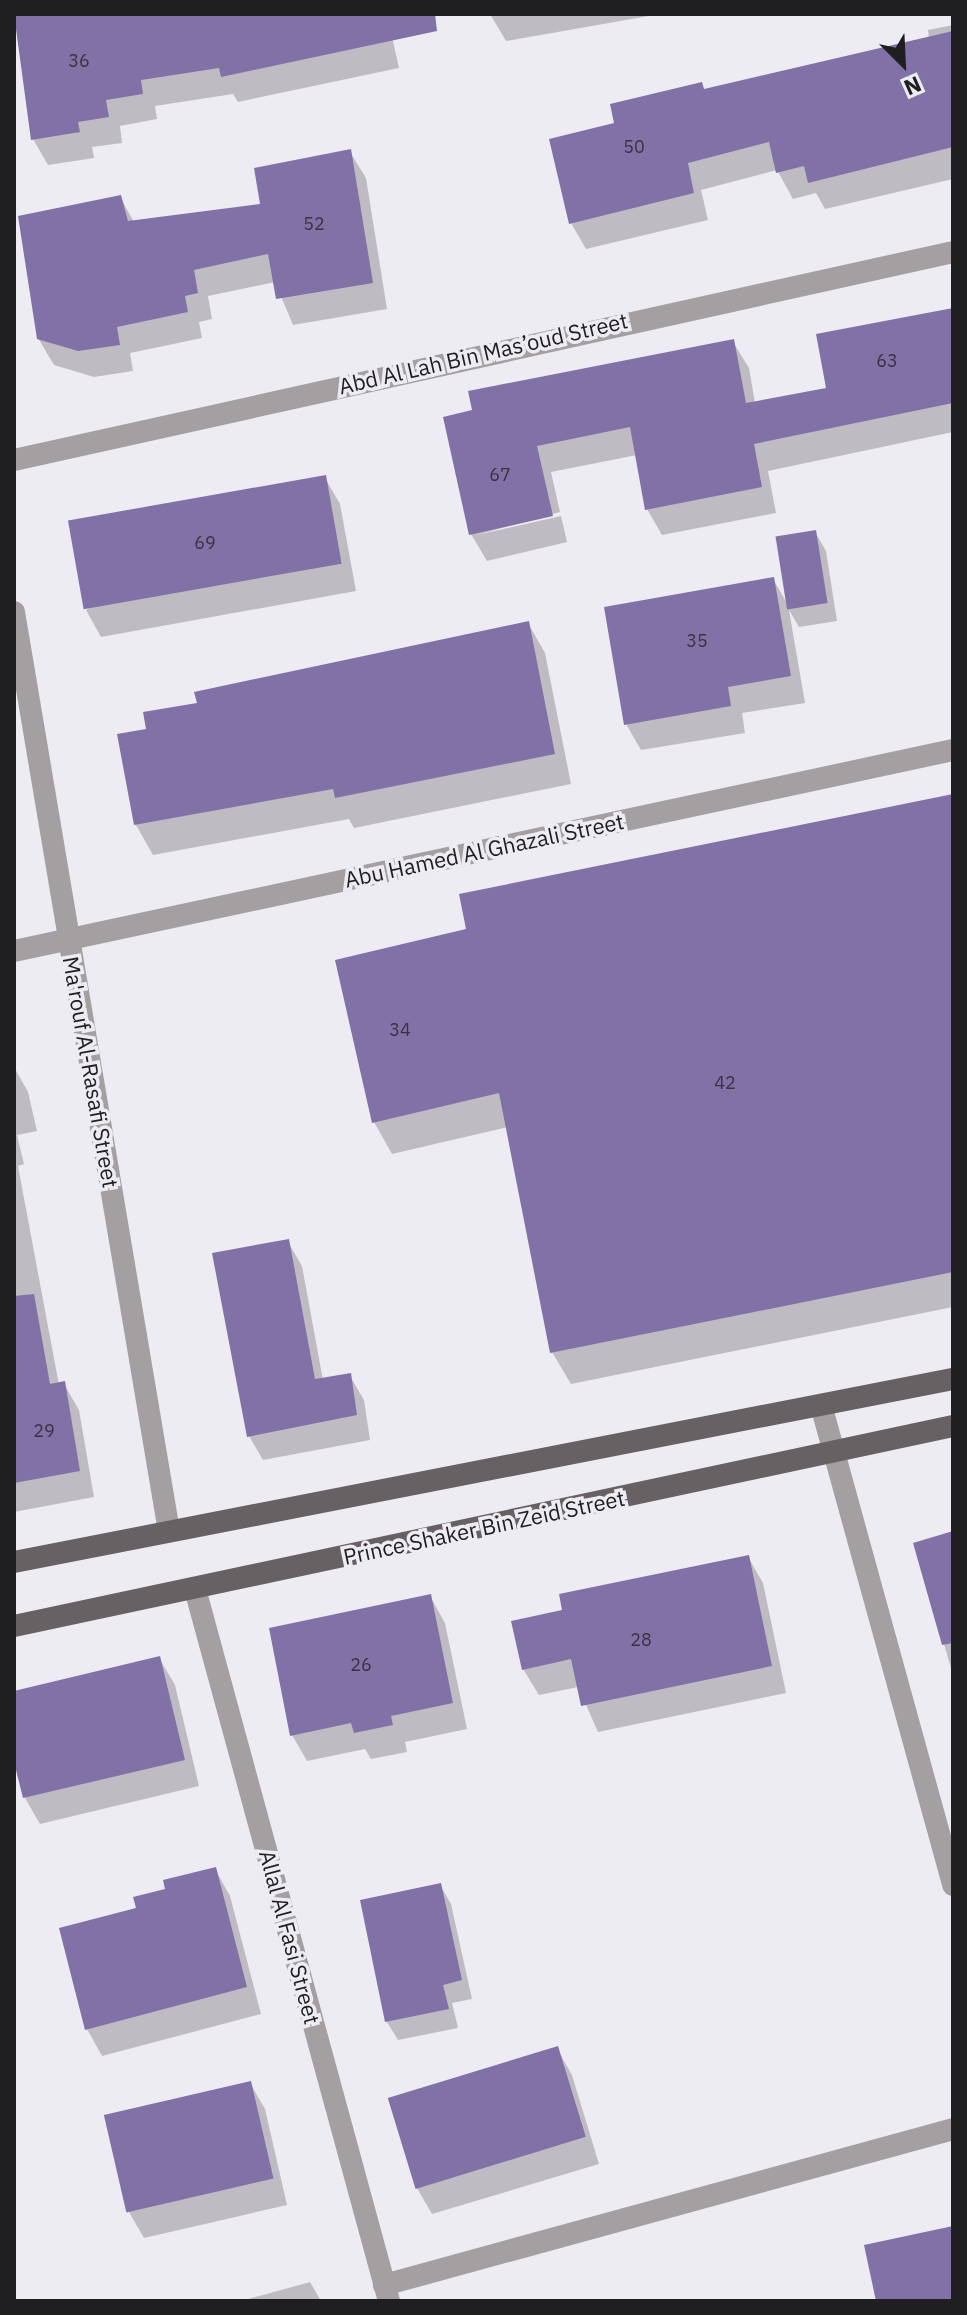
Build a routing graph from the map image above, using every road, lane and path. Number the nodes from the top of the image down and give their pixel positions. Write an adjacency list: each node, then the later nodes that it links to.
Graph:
1 (953, 252): 2 (street, Abd Al Lah Bin Mas’oud Street)
2 (14, 460)
3 (14, 612): 5 (street, Ma'rouf Al-Rasafi Street)
4 (953, 750): 5 (street, Abu Hamed Al Ghazali Street)
5 (68, 939): 6 (street, Abu Hamed Al Ghazali Street); 11 (street, Ma'rouf Al-Rasafi Street)
6 (14, 951)
7 (953, 1379): 8 (main road)
8 (821, 1405): 10 (street); 11 (main road)
9 (953, 1426): 10 (main road, Prince Shaker Bin Zeid Street)
10 (830, 1452): 13 (main road, Prince Shaker Bin Zeid Street); 15 (street)
11 (169, 1531): 12 (main road)
12 (14, 1562)
13 (195, 1589): 14 (main road, Prince Shaker Bin Zeid Street); 17 (street, Allal Al Fasi Street)
14 (14, 1626)
15 (953, 1885)
16 (953, 2129): 17 (street, Allal Al Fasi Street)
17 (386, 2293)

